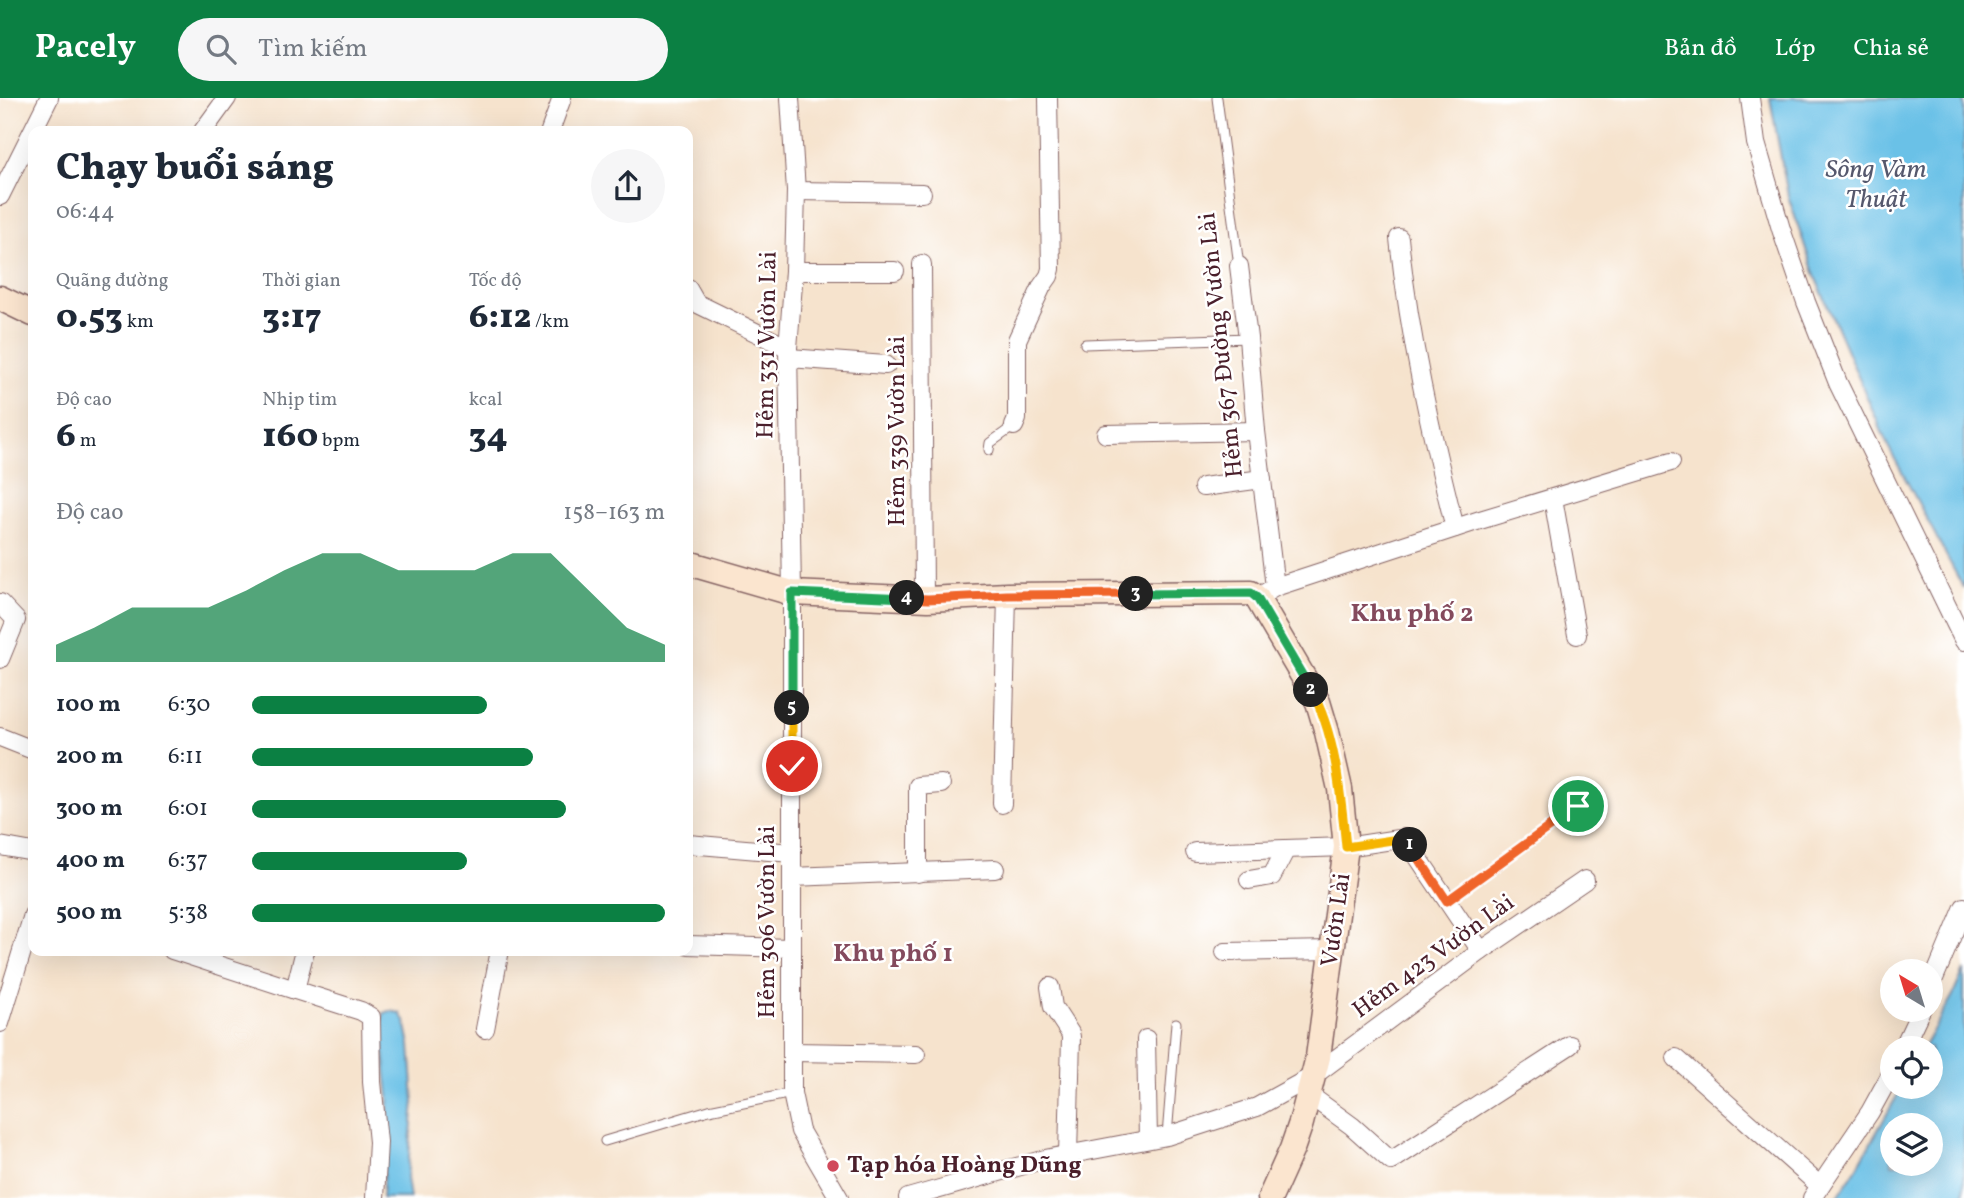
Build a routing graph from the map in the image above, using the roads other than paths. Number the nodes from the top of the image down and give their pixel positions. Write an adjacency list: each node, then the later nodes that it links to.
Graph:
1 (49, 98): 8 (street)
2 (227, 98): 9 (street)
3 (562, 98): 10 (street)
4 (790, 98): 12 (street, Hẻm 331 Vườn Lài)
5 (1048, 98): 27 (street)
6 (1217, 98): 17 (lane, Hẻm 367 Đường Vườn Lài)
7 (1750, 98): 43 (street)
8 (35, 126)
9 (207, 126)
10 (552, 126)
11 (28, 140): 14 (street)
12 (796, 191): 13 (street); 18 (street, Hẻm 331 Vườn Lài)
13 (922, 193)
14 (0, 195)
15 (1399, 239): 35 (street)
16 (922, 264): 40 (street, Hẻm 339 Vườn Lài)
17 (1239, 266): 23 (street, Hẻm 367 Đường Vườn Lài)
18 (793, 271): 19 (street); 25 (street, Hẻm 331 Vườn Lài)
19 (895, 271)
20 (0, 298): 22 (main road)
21 (693, 298): 25 (street)
22 (28, 312)
23 (1248, 338): 24 (lane); 28 (street, Hẻm 367 Đường Vườn Lài)
24 (1085, 344)
25 (789, 353): 26 (street); 38 (street, Hẻm 331 Vườn Lài)
26 (886, 365)
27 (1014, 426): 30 (lane)
28 (1256, 431): 29 (street); 32 (street, Hẻm 367 Đường Vườn Lài)
29 (1106, 434)
30 (989, 450)
31 (1671, 462): 34 (street)
32 (1262, 479): 33 (street); 37 (street, Hẻm 367 Đường Vườn Lài)
33 (1203, 487)
34 (1554, 503): 35 (street); 42 (street)
35 (1455, 528): 37 (street)
36 (693, 564): 38 (main road)
37 (1266, 592): 39 (main road); 52 (main road, Vườn Lài)
38 (792, 593): 40 (main road); 56 (street, Hẻm 306 Vườn Lài)
39 (1007, 595): 40 (main road); 48 (street)
40 (923, 599)
41 (0, 603): 44 (street)
42 (1577, 635)
43 (1964, 641)
44 (0, 659)
45 (0, 737): 46 (street)
46 (28, 748)
47 (941, 784): 58 (street)
48 (1002, 804)
49 (1578, 806): 62 (lane)
50 (693, 844): 56 (street)
51 (0, 845): 54 (street)
52 (1346, 847): 53 (street); 62 (street); 67 (main road, Vườn Lài)
53 (1286, 849): 55 (street); 60 (street)
54 (28, 851)
55 (1195, 852)
56 (792, 853): 59 (street, Hẻm 306 Vườn Lài)
57 (995, 869): 58 (street)
58 (918, 873): 59 (street)
59 (792, 877): 66 (street, Hẻm 306 Vườn Lài)
60 (1249, 880)
61 (1585, 880): 68 (street, Hẻm 423 Vườn Lài)
62 (1447, 901): 68 (street)
63 (1964, 908): 73 (street)
64 (28, 931): 76 (street)
65 (693, 944): 66 (street)
66 (792, 948): 81 (street, Hẻm 306 Vườn Lài)
67 (1333, 950): 69 (street); 84 (main road, Vườn Lài)
68 (1480, 951): 84 (street, Hẻm 423 Vườn Lài)
69 (1225, 952)
70 (190, 956): 75 (street)
71 (304, 956): 75 (street)
72 (499, 956): 78 (street)
73 (1942, 959)
74 (1050, 987): 90 (street)
75 (295, 990): 92 (street)
76 (0, 1023)
77 (1176, 1023): 87 (lane)
78 (485, 1029)
79 (1146, 1039): 88 (street)
80 (1570, 1045): 84 (street)
81 (792, 1052): 82 (street); 85 (street, Hẻm 306 Vườn Lài)
82 (916, 1054)
83 (1676, 1058): 91 (street)
84 (1310, 1085): 87 (street, Hẻm 423 Vườn Lài); 95 (main road, Vườn Lài)
85 (792, 1093): 89 (lane); 93 (street, Hẻm 306 Vườn Lài)
86 (1880, 1094): 91 (street)
87 (1167, 1136): 88 (street, Hẻm 423 Vườn Lài)
88 (1149, 1139): 90 (street, Hẻm 423 Vườn Lài)
89 (605, 1141)
90 (1068, 1154): 94 (street, Hẻm 423 Vườn Lài)
91 (1816, 1192)
92 (375, 1198)
93 (839, 1198)
94 (908, 1198)
95 (1270, 1198)

